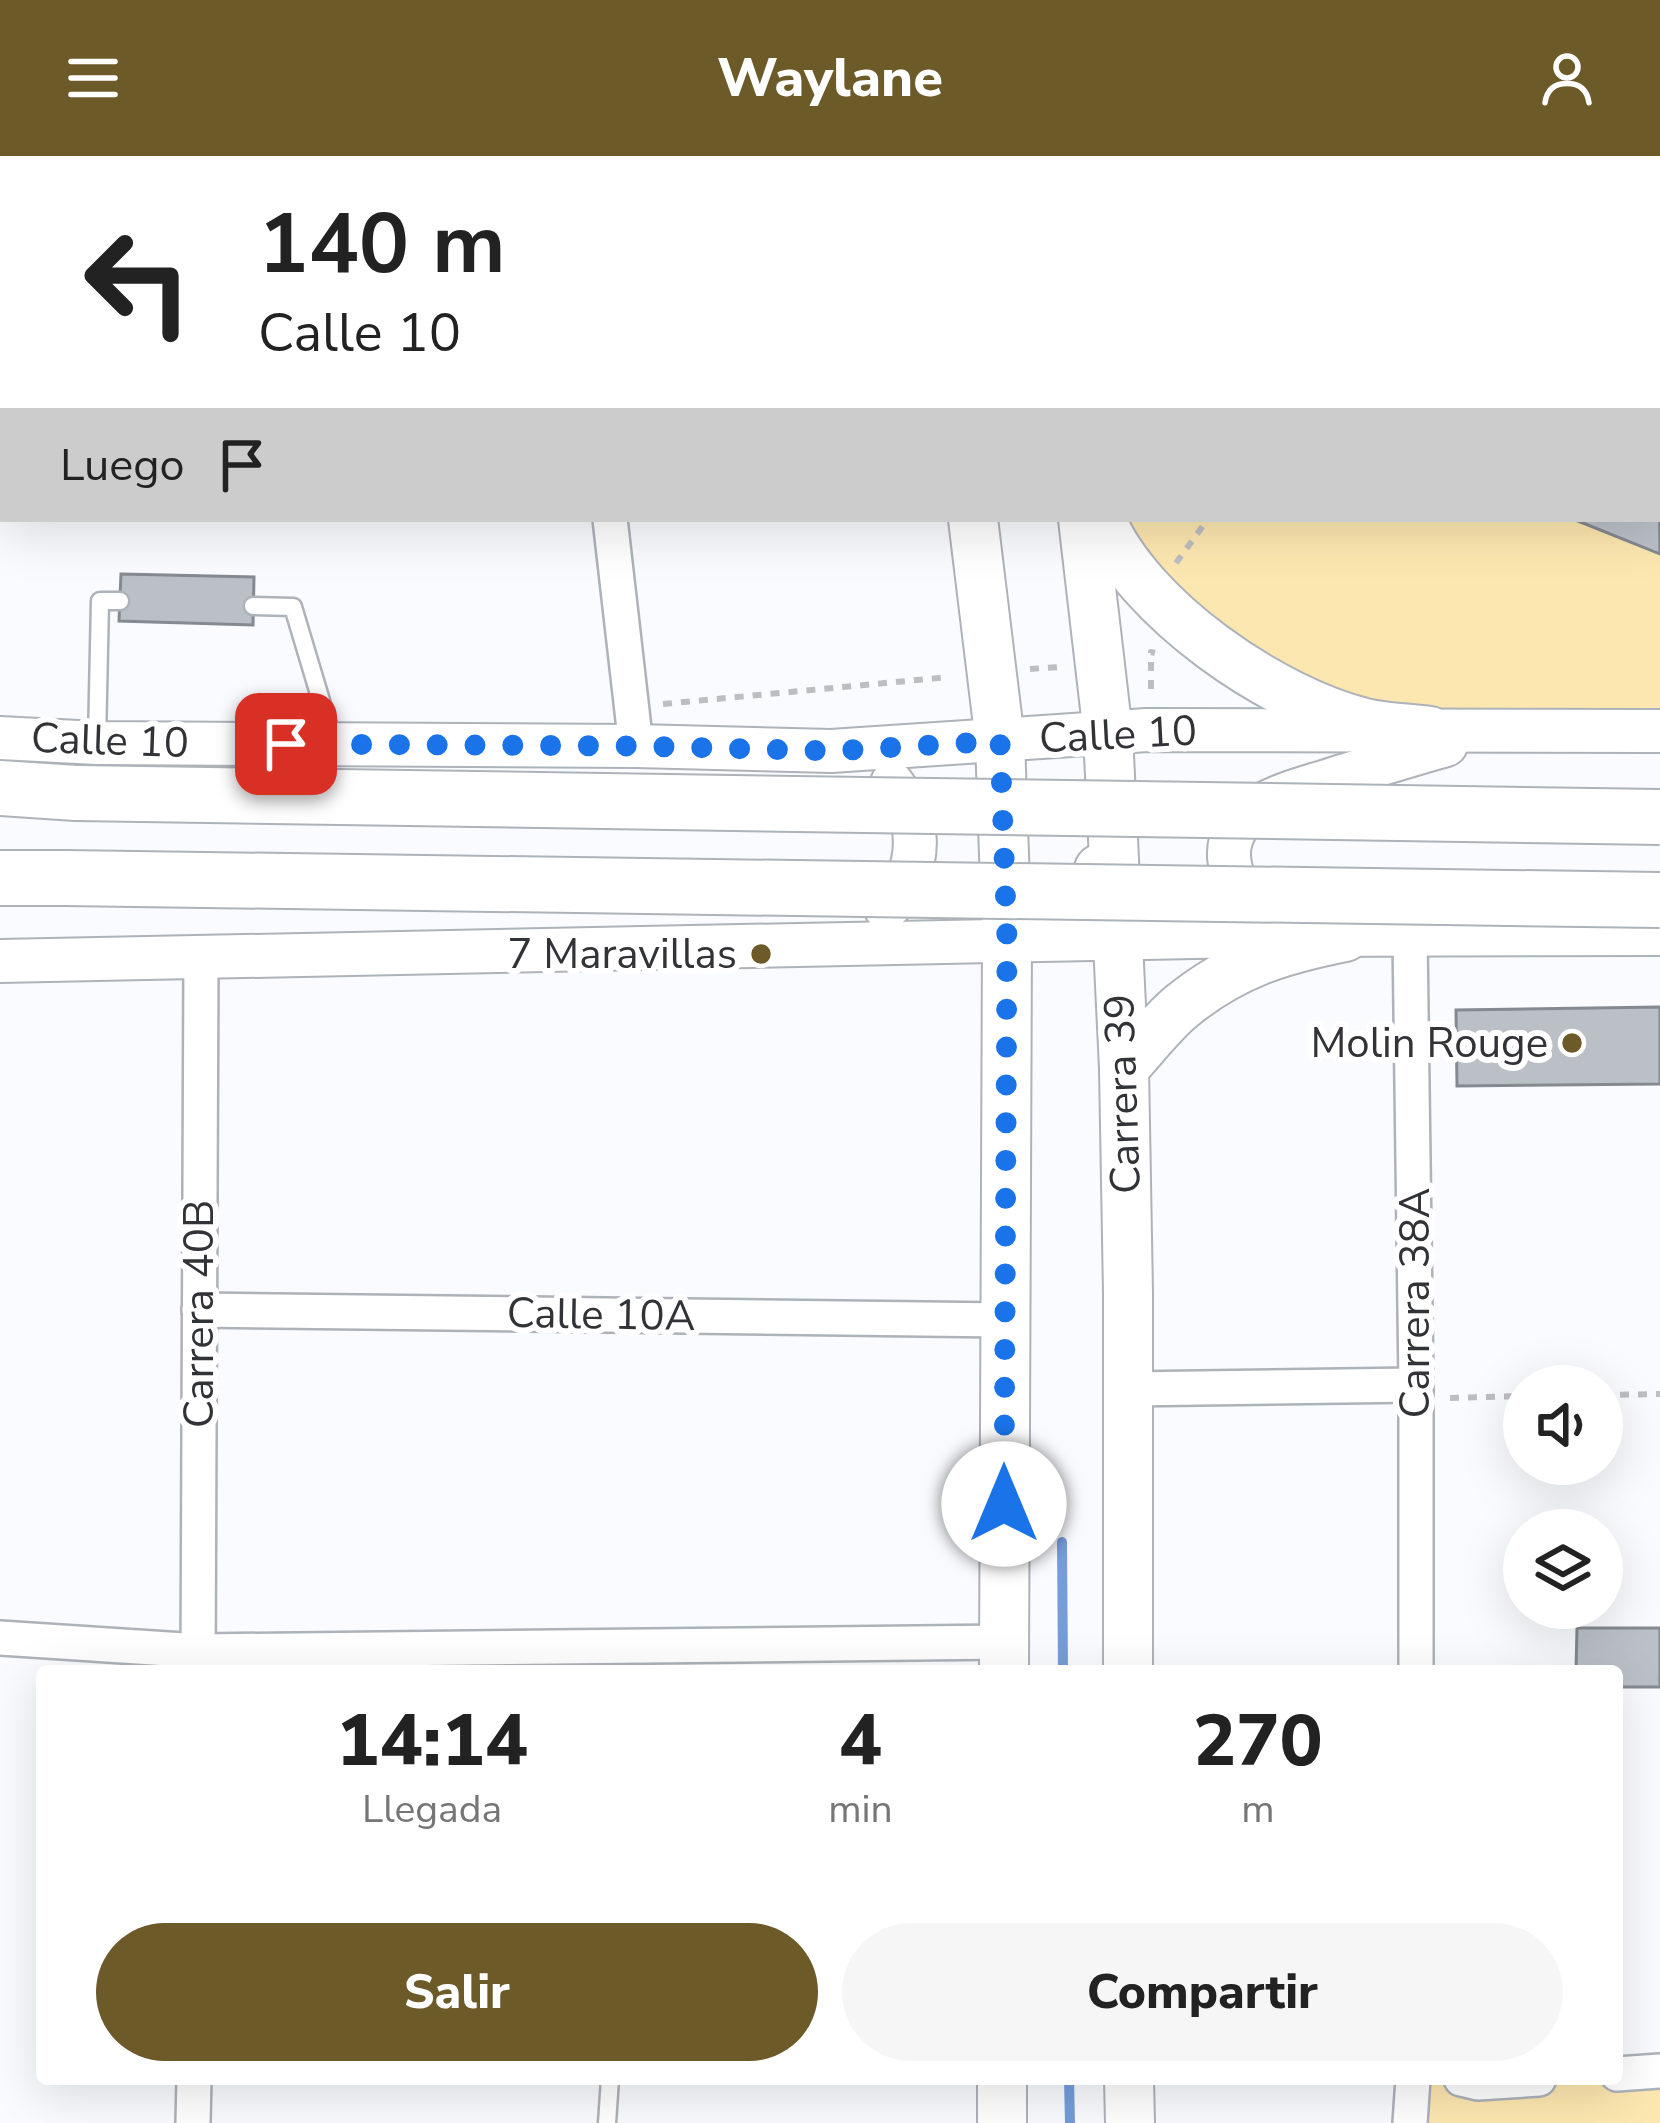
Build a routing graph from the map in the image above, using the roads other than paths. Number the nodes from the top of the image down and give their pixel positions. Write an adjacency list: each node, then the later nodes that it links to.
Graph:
1 (610, 522): 7 (street)
2 (974, 522): 13 (main road)
3 (1083, 522): 11 (main road, Carrera 39)
4 (1102, 522): 8 (main road)
5 (120, 601): 14 (lane)
6 (253, 606): 15 (lane)
7 (633, 727): 15 (street, Calle 10); 16 (street, Calle 10)
8 (1430, 730): 9 (street, Calle 10); 11 (street, Calle 10)
9 (1496, 731): 10 (street, Calle 10); 23 (street)
10 (1660, 731)
11 (1108, 734): 13 (street, Calle 10); 18 (main road, Carrera 39)
12 (0, 737): 14 (street, Calle 10)
13 (1000, 741): 16 (street, Calle 10); 27 (main road)
14 (97, 743): 15 (street, Calle 10)
15 (334, 745)
16 (831, 751): 28 (street)
17 (0, 788): 19 (main road, Calle 10, bridge)
18 (1113, 813): 26 (main road, Carrera 39); 27 (main road)
19 (1660, 817)
20 (0, 878): 21 (main road, bridge)
21 (1660, 900)
22 (1660, 934): 24 (street)
23 (1292, 935): 25 (street); 26 (street)
24 (1410, 936): 25 (street); 35 (street, Carrera 38A)
25 (1345, 937): 31 (main road)
26 (1118, 938): 27 (street); 31 (main road, Carrera 39)
27 (1007, 940): 28 (street); 33 (main road)
28 (815, 943): 29 (street)
29 (201, 958): 30 (street); 32 (street, Carrera 40B)
30 (0, 961)
31 (1124, 1068): 34 (main road, Carrera 39)
32 (199, 1310): 33 (street, Calle 10A); 38 (street, Carrera 40B)
33 (1004, 1320): 37 (main road)
34 (1127, 1388): 35 (street); 39 (main road, Carrera 39)
35 (1416, 1392): 40 (street, Carrera 38A)
36 (0, 1637): 38 (street)
37 (1004, 1657): 38 (street)
38 (198, 1661)
39 (1128, 1665)
40 (1415, 1665)
41 (1660, 2072): 42 (street)
42 (1623, 2074)
43 (194, 2085): 48 (street)
44 (610, 2085): 49 (lane)
45 (1002, 2085): 50 (main road)
46 (1130, 2085): 51 (main road)
47 (1413, 2085): 52 (street)
48 (194, 2123)
49 (608, 2123)
50 (1001, 2123)
51 (1130, 2123)
52 (1410, 2123)

